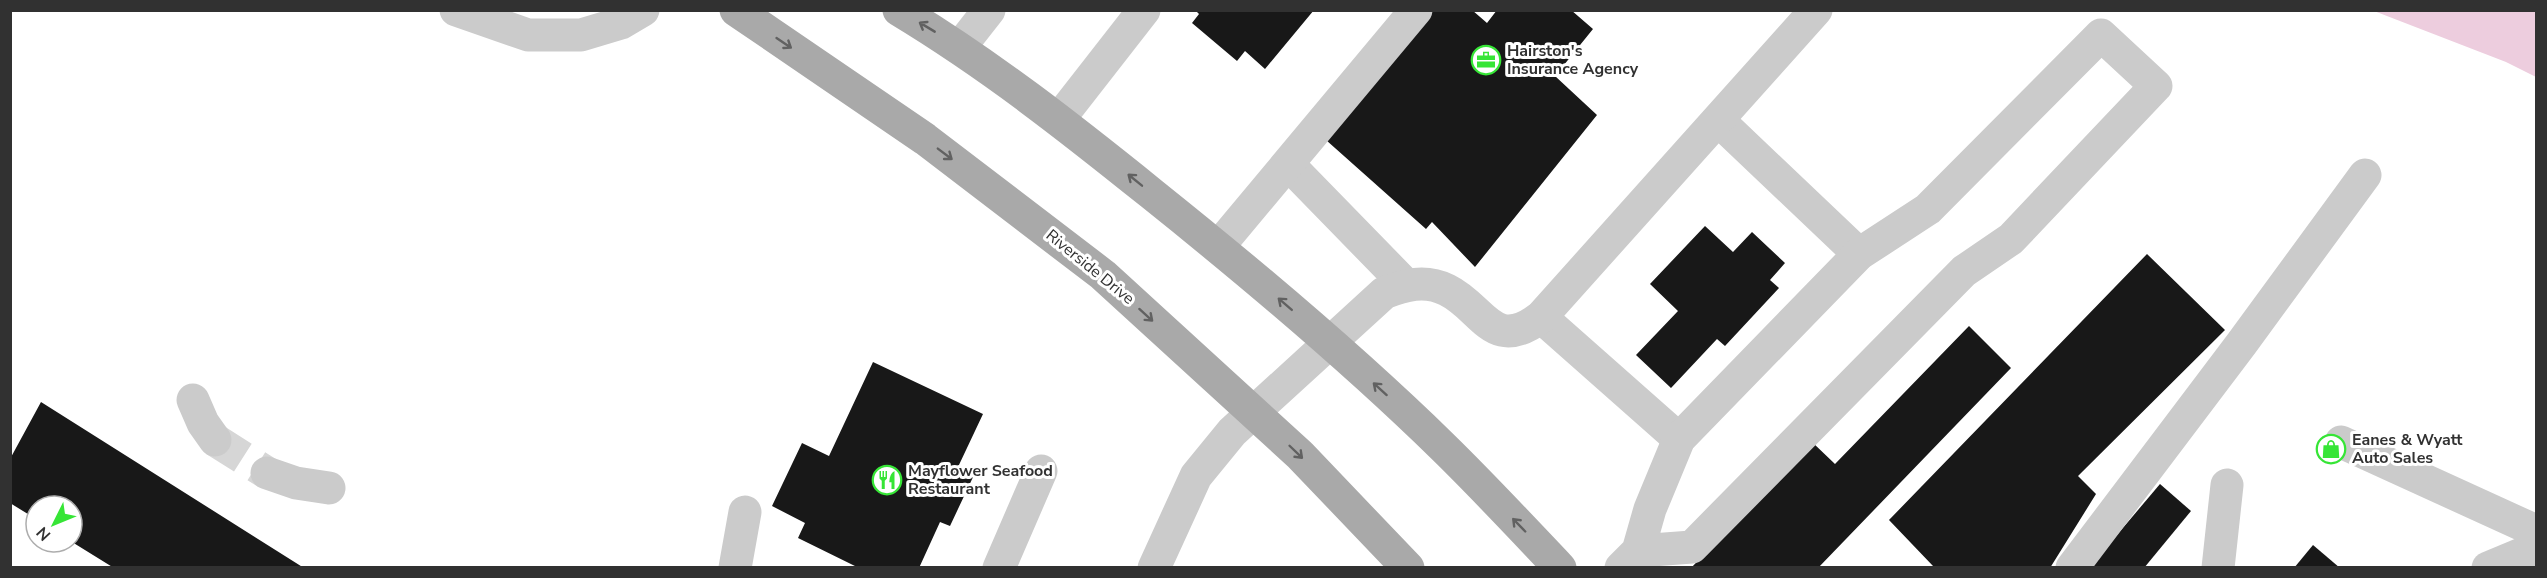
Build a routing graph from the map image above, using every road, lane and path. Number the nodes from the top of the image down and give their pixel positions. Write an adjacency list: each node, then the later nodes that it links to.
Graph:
1 (456, 10): 2 (lane)
2 (643, 10)
3 (736, 10): 20 (main road, Riverside Drive, one-way to 20)
4 (899, 10): 9 (main road, one-way to 4)
5 (989, 10): 9 (lane)
6 (1144, 10): 10 (lane)
7 (1416, 10): 12 (lane)
8 (1816, 10): 11 (lane)
9 (960, 47): 10 (main road)
10 (1059, 119): 14 (main road, one-way to 10)
11 (1718, 120): 15 (lane); 17 (lane)
12 (1288, 164): 14 (lane); 16 (lane)
13 (2365, 175): 37 (lane)
14 (1218, 247): 18 (main road, one-way to 14)
15 (1859, 254): 21 (lane); 31 (lane)
16 (1406, 285): 17 (lane); 18 (lane)
17 (1541, 317): 21 (lane)
18 (1329, 343): 20 (lane); 36 (main road, one-way to 18)
19 (194, 400): 22 (lane)
20 (1253, 412): 34 (lane); 35 (main road, Riverside Drive, one-way to 35)
21 (1679, 439): 31 (lane)
22 (215, 440)
23 (2341, 442): 29 (lane)
24 (1041, 471): 33 (lane)
25 (267, 473): 27 (lane)
26 (2227, 485): 38 (lane)
27 (329, 488)
28 (745, 512): 32 (lane)
29 (2536, 531)
30 (2536, 548): 39 (lane)
31 (1630, 559)
32 (735, 567)
33 (999, 567)
34 (1155, 567)
35 (1408, 567)
36 (1560, 567)
37 (2072, 567)
38 (2218, 567)
39 (2488, 567)

